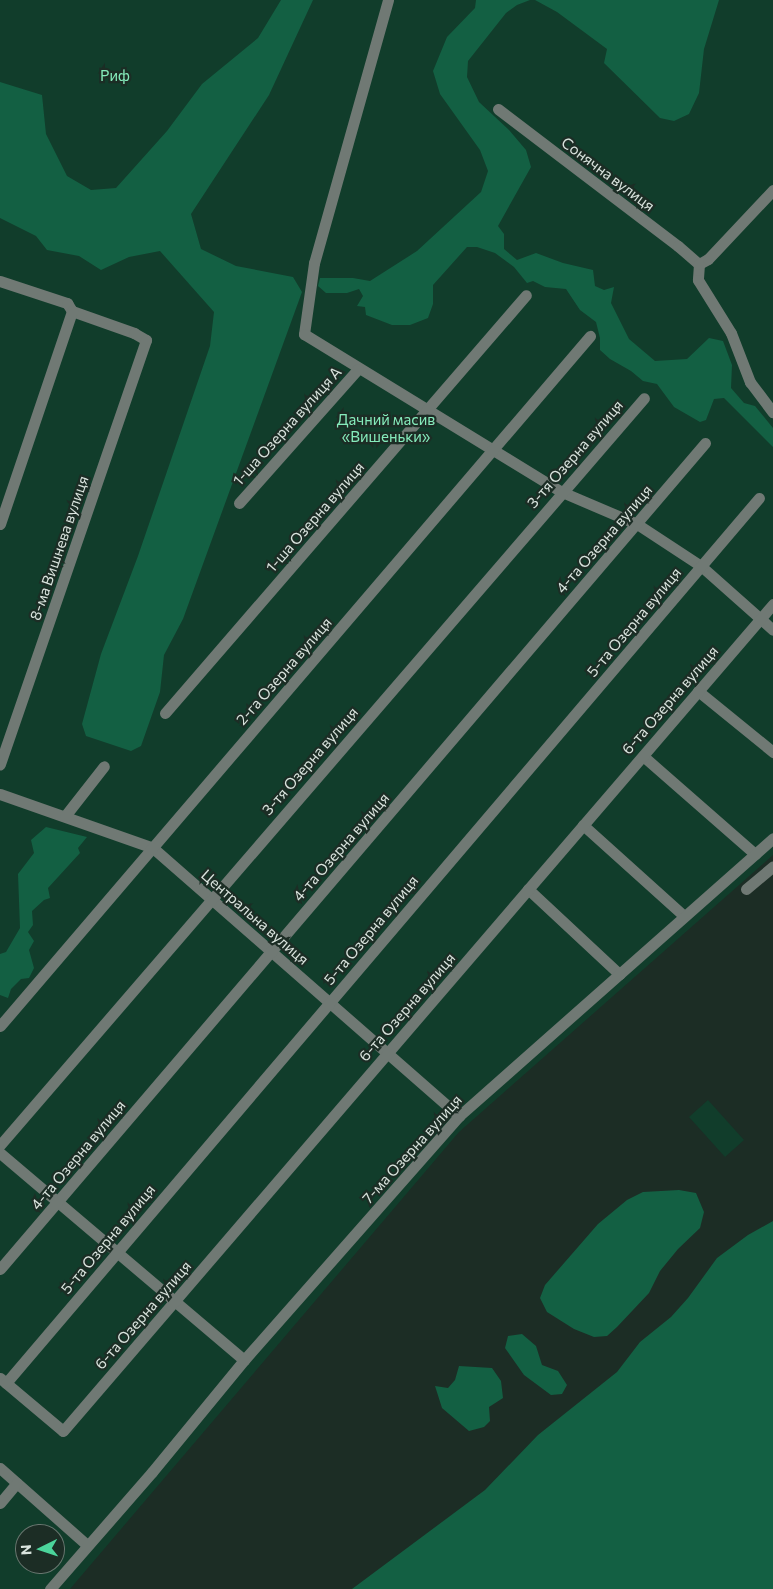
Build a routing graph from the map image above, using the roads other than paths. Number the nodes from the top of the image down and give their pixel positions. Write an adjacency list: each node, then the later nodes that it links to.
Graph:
1 (388, 0): 9 (street)
2 (498, 109): 4 (street, Сонячна вулиця)
3 (773, 190): 4 (street)
4 (699, 264): 12 (street)
5 (0, 282): 7 (street)
6 (526, 294): 11 (street, 1-ша Озерна вулиця)
7 (72, 311): 18 (street); 28 (street, 8-ма Вишнева вулиця)
8 (590, 336): 14 (street, 2-га Озерна вулиця)
9 (358, 369): 11 (street); 17 (street, 1-ша Озерна вулиця А)
10 (644, 398): 15 (street, 3-тя Озерна вулиця)
11 (427, 409): 14 (street); 25 (street, 1-ша Озерна вулиця)
12 (773, 412)
13 (705, 444): 19 (street, 4-та Озерна вулиця)
14 (493, 449): 15 (street); 34 (street, 2-га Озерна вулиця)
15 (562, 492): 19 (street); 39 (street, 3-тя Озерна вулиця)
16 (759, 498): 20 (street, 5-та Озерна вулиця)
17 (239, 503)
18 (0, 524)
19 (637, 524): 20 (street); 41 (street, 4-та Озерна вулиця)
20 (701, 566): 22 (street); 43 (street, 5-та Озерна вулиця)
21 (773, 604): 22 (street, 6-та Озерна вулиця)
22 (760, 619): 23 (street); 24 (street, 6-та Озерна вулиця)
23 (773, 630)
24 (698, 691): 26 (street); 27 (street, 6-та Озерна вулиця)
25 (165, 713)
26 (773, 752)
27 (642, 756): 32 (street, 6-та Озерна вулиця); 35 (street)
28 (0, 765)
29 (104, 766): 31 (street)
30 (0, 794): 31 (street, Центральна вулиця)
31 (66, 816): 34 (street, Центральна вулиця)
32 (583, 826): 37 (street, 6-та Озерна вулиця); 40 (street)
33 (773, 838): 35 (street, 7-ма Озерна вулиця)
34 (153, 848): 39 (street, Центральна вулиця); 44 (street, 2-га Озерна вулиця)
35 (756, 854): 40 (street, 7-ма Озерна вулиця)
36 (773, 866): 38 (street)
37 (528, 889): 42 (street); 45 (street, 6-та Озерна вулиця)
38 (746, 889)
39 (212, 899): 41 (street, Центральна вулиця); 47 (street, 3-тя Озерна вулиця)
40 (684, 916): 42 (street, 7-ма Озерна вулиця)
41 (271, 952): 43 (street, Центральна вулиця); 49 (street, 4-та Озерна вулиця)
42 (619, 974): 46 (street, 7-ма Озерна вулиця)
43 (329, 1003): 45 (street, Центральна вулиця); 50 (street, 5-та Озерна вулиця)
44 (0, 1026)
45 (387, 1053): 46 (street, Центральна вулиця); 52 (street, 6-та Озерна вулиця)
46 (458, 1116): 53 (street, 7-ма Озерна вулиця)
47 (0, 1145)
48 (0, 1153): 49 (street)
49 (58, 1202): 50 (street); 51 (street, 4-та Озерна вулиця)
50 (117, 1252): 52 (street); 54 (street, 5-та Озерна вулиця)
51 (0, 1270)
52 (174, 1301): 53 (street); 54 (street, 6-та Озерна вулиця)
53 (244, 1360): 58 (street, 7-ма Озерна вулиця)
54 (3, 1380)
55 (0, 1468): 56 (street)
56 (17, 1483): 57 (street); 58 (street)
57 (0, 1503)
58 (88, 1545): 59 (street, 7-ма Озерна вулиця)
59 (50, 1589)

